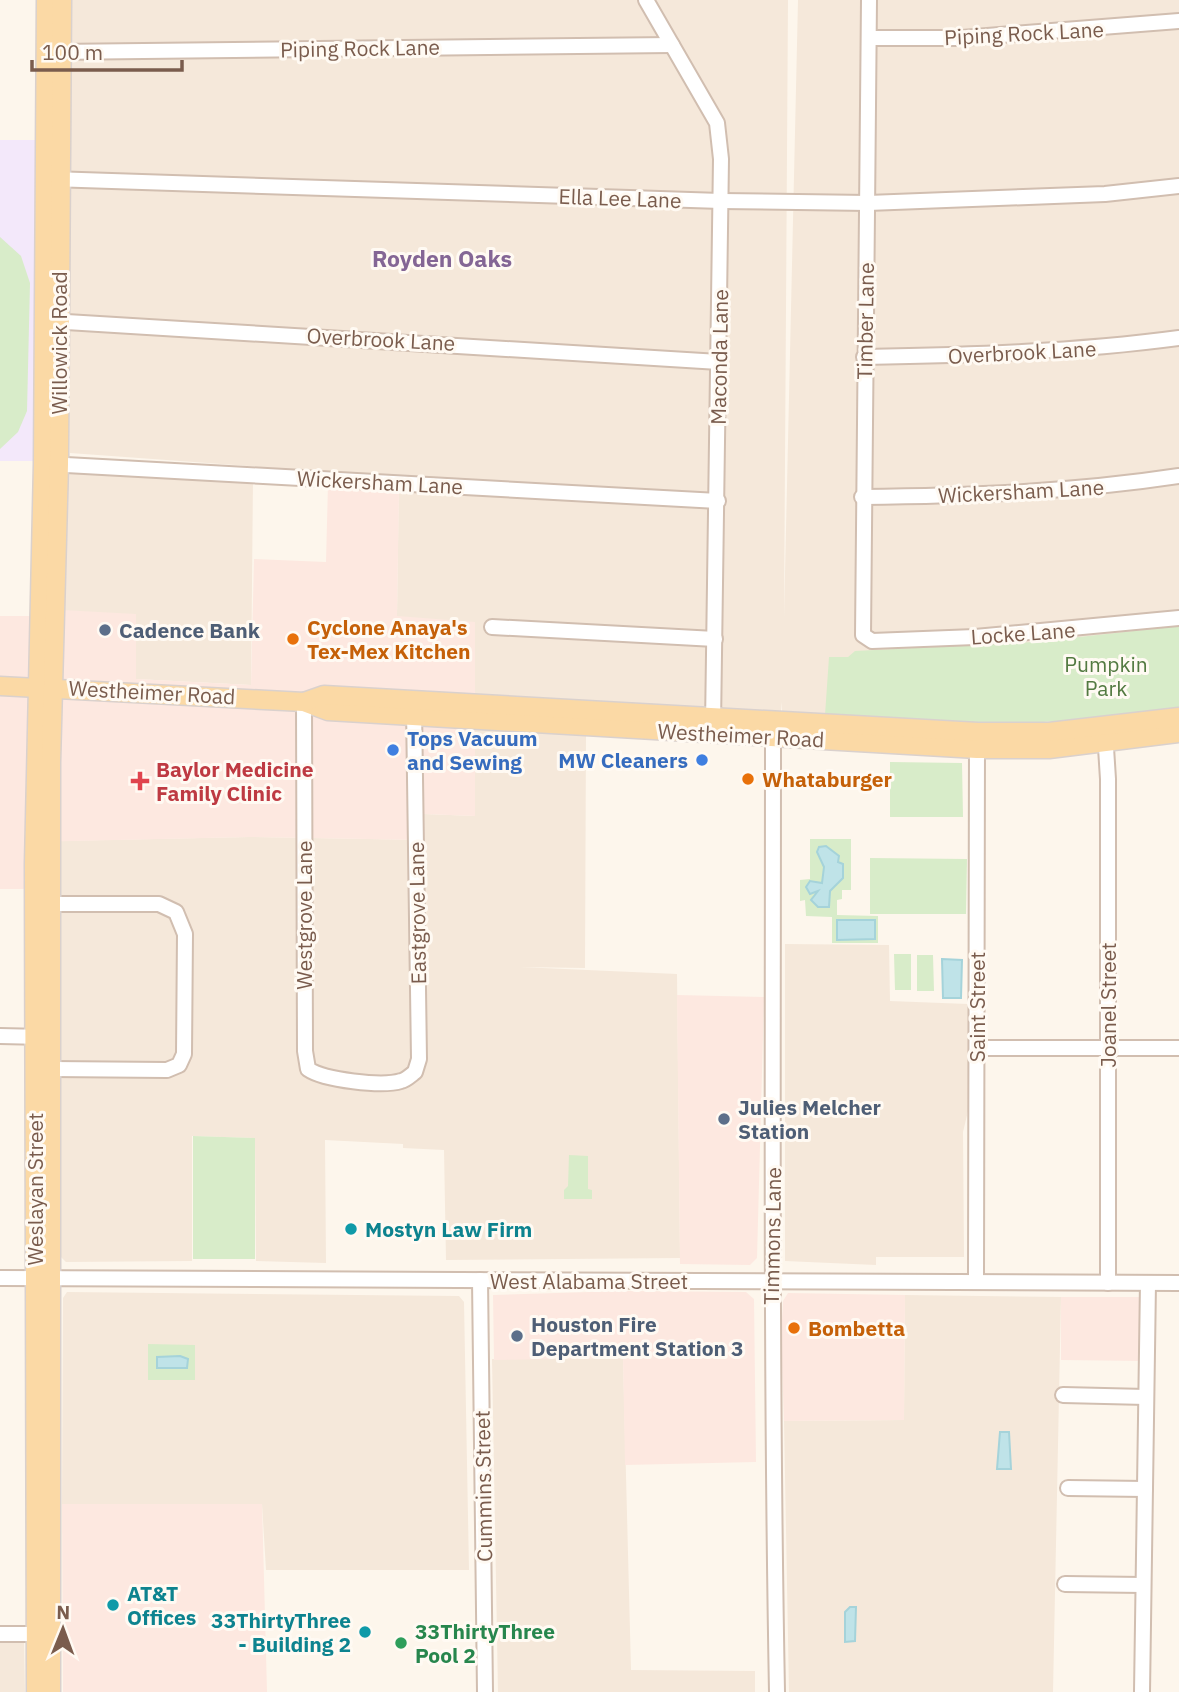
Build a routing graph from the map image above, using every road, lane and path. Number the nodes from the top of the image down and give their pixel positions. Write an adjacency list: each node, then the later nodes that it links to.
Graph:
1 (46, 0): 8 (main road, Willowick Road)
2 (62, 0): 8 (main road, Willowick Road)
3 (646, 0): 7 (street, Maconda Lane)
4 (869, 0): 6 (street, Timber Lane)
5 (1179, 21): 6 (street, Piping Rock Lane)
6 (869, 38): 12 (street, Timber Lane)
7 (672, 45): 8 (street, Piping Rock Lane); 11 (street, Maconda Lane)
8 (55, 52): 9 (main road, Willowick Road)
9 (50, 184): 11 (street, Ella Lee Lane); 13 (main road, Willowick Road)
10 (1179, 186): 12 (street, Ella Lee Lane)
11 (721, 201): 12 (street, Ella Lee Lane); 16 (street, Maconda Lane)
12 (868, 203): 15 (street, Timber Lane)
13 (51, 321): 16 (street, Overbrook Lane); 17 (main road, Willowick Road)
14 (1179, 338): 15 (street, Overbrook Lane)
15 (864, 357): 19 (street, Timber Lane)
16 (719, 362): 20 (street, Maconda Lane)
17 (51, 464): 20 (street, Wickersham Lane); 26 (main road, Willowick Road)
18 (1179, 476): 19 (street, Wickersham Lane)
19 (862, 497): 24 (street, Timber Lane)
20 (718, 501): 23 (street, Maconda Lane)
21 (1179, 618): 24 (street, Locke Lane)
22 (492, 628): 23 (street)
23 (715, 639): 31 (street, Maconda Lane)
24 (866, 640)
25 (0, 686): 26 (main road, Westheimer Road)
26 (46, 686): 27 (main road, Westheimer Road); 37 (main road, Weslayan Street)
27 (304, 702): 28 (main road, Westheimer Road); 44 (street, Westgrove Lane)
28 (414, 708): 31 (main road, Westheimer Road); 44 (street, Eastgrove Lane)
29 (1179, 717): 34 (main road, Westheimer Road)
30 (804, 723): 31 (main road, Westheimer Road); 33 (main road, Westheimer Road); 35 (main road)
31 (713, 726): 35 (main road, Westheimer Road)
32 (1179, 733): 34 (main road, Westheimer Road)
33 (872, 735): 35 (main road, Westheimer Road); 36 (main road, Westheimer Road)
34 (1105, 735): 36 (main road, Westheimer Road); 41 (street, Joanel Street)
35 (773, 737): 48 (street, Timmons Lane)
36 (977, 741): 40 (street, Saint Street)
37 (43, 904): 39 (main road, Weslayan Street); 43 (street)
38 (0, 1036): 39 (street)
39 (43, 1037): 43 (main road, Weslayan Street); 46 (main road, Weslayan Street)
40 (977, 1048): 41 (street); 49 (street, Saint Street)
41 (1108, 1048): 42 (street); 50 (street, Joanel Street)
42 (1179, 1048)
43 (51, 1069): 46 (main road, Weslayan Street)
44 (364, 1081)
45 (0, 1278): 46 (street, West Alabama Street)
46 (43, 1278): 47 (street, West Alabama Street); 60 (main road, Weslayan Street)
47 (480, 1280): 48 (street, West Alabama Street); 63 (street, Cummins Street)
48 (771, 1281): 49 (street, West Alabama Street); 64 (street, Timmons Lane)
49 (976, 1282): 50 (street, West Alabama Street)
50 (1108, 1283): 51 (street, West Alabama Street)
51 (1148, 1283): 52 (street, West Alabama Street); 54 (street)
52 (1179, 1283)
53 (1063, 1395): 54 (street)
54 (1146, 1396): 56 (street)
55 (1068, 1488): 56 (street)
56 (1145, 1489): 58 (street)
57 (1065, 1584): 58 (street)
58 (1143, 1585): 65 (street)
59 (0, 1634): 60 (street)
60 (43, 1634): 61 (main road, Weslayan Street); 62 (main road, Weslayan Street)
61 (36, 1692)
62 (51, 1692)
63 (485, 1692)
64 (777, 1692)
65 (1142, 1692)

